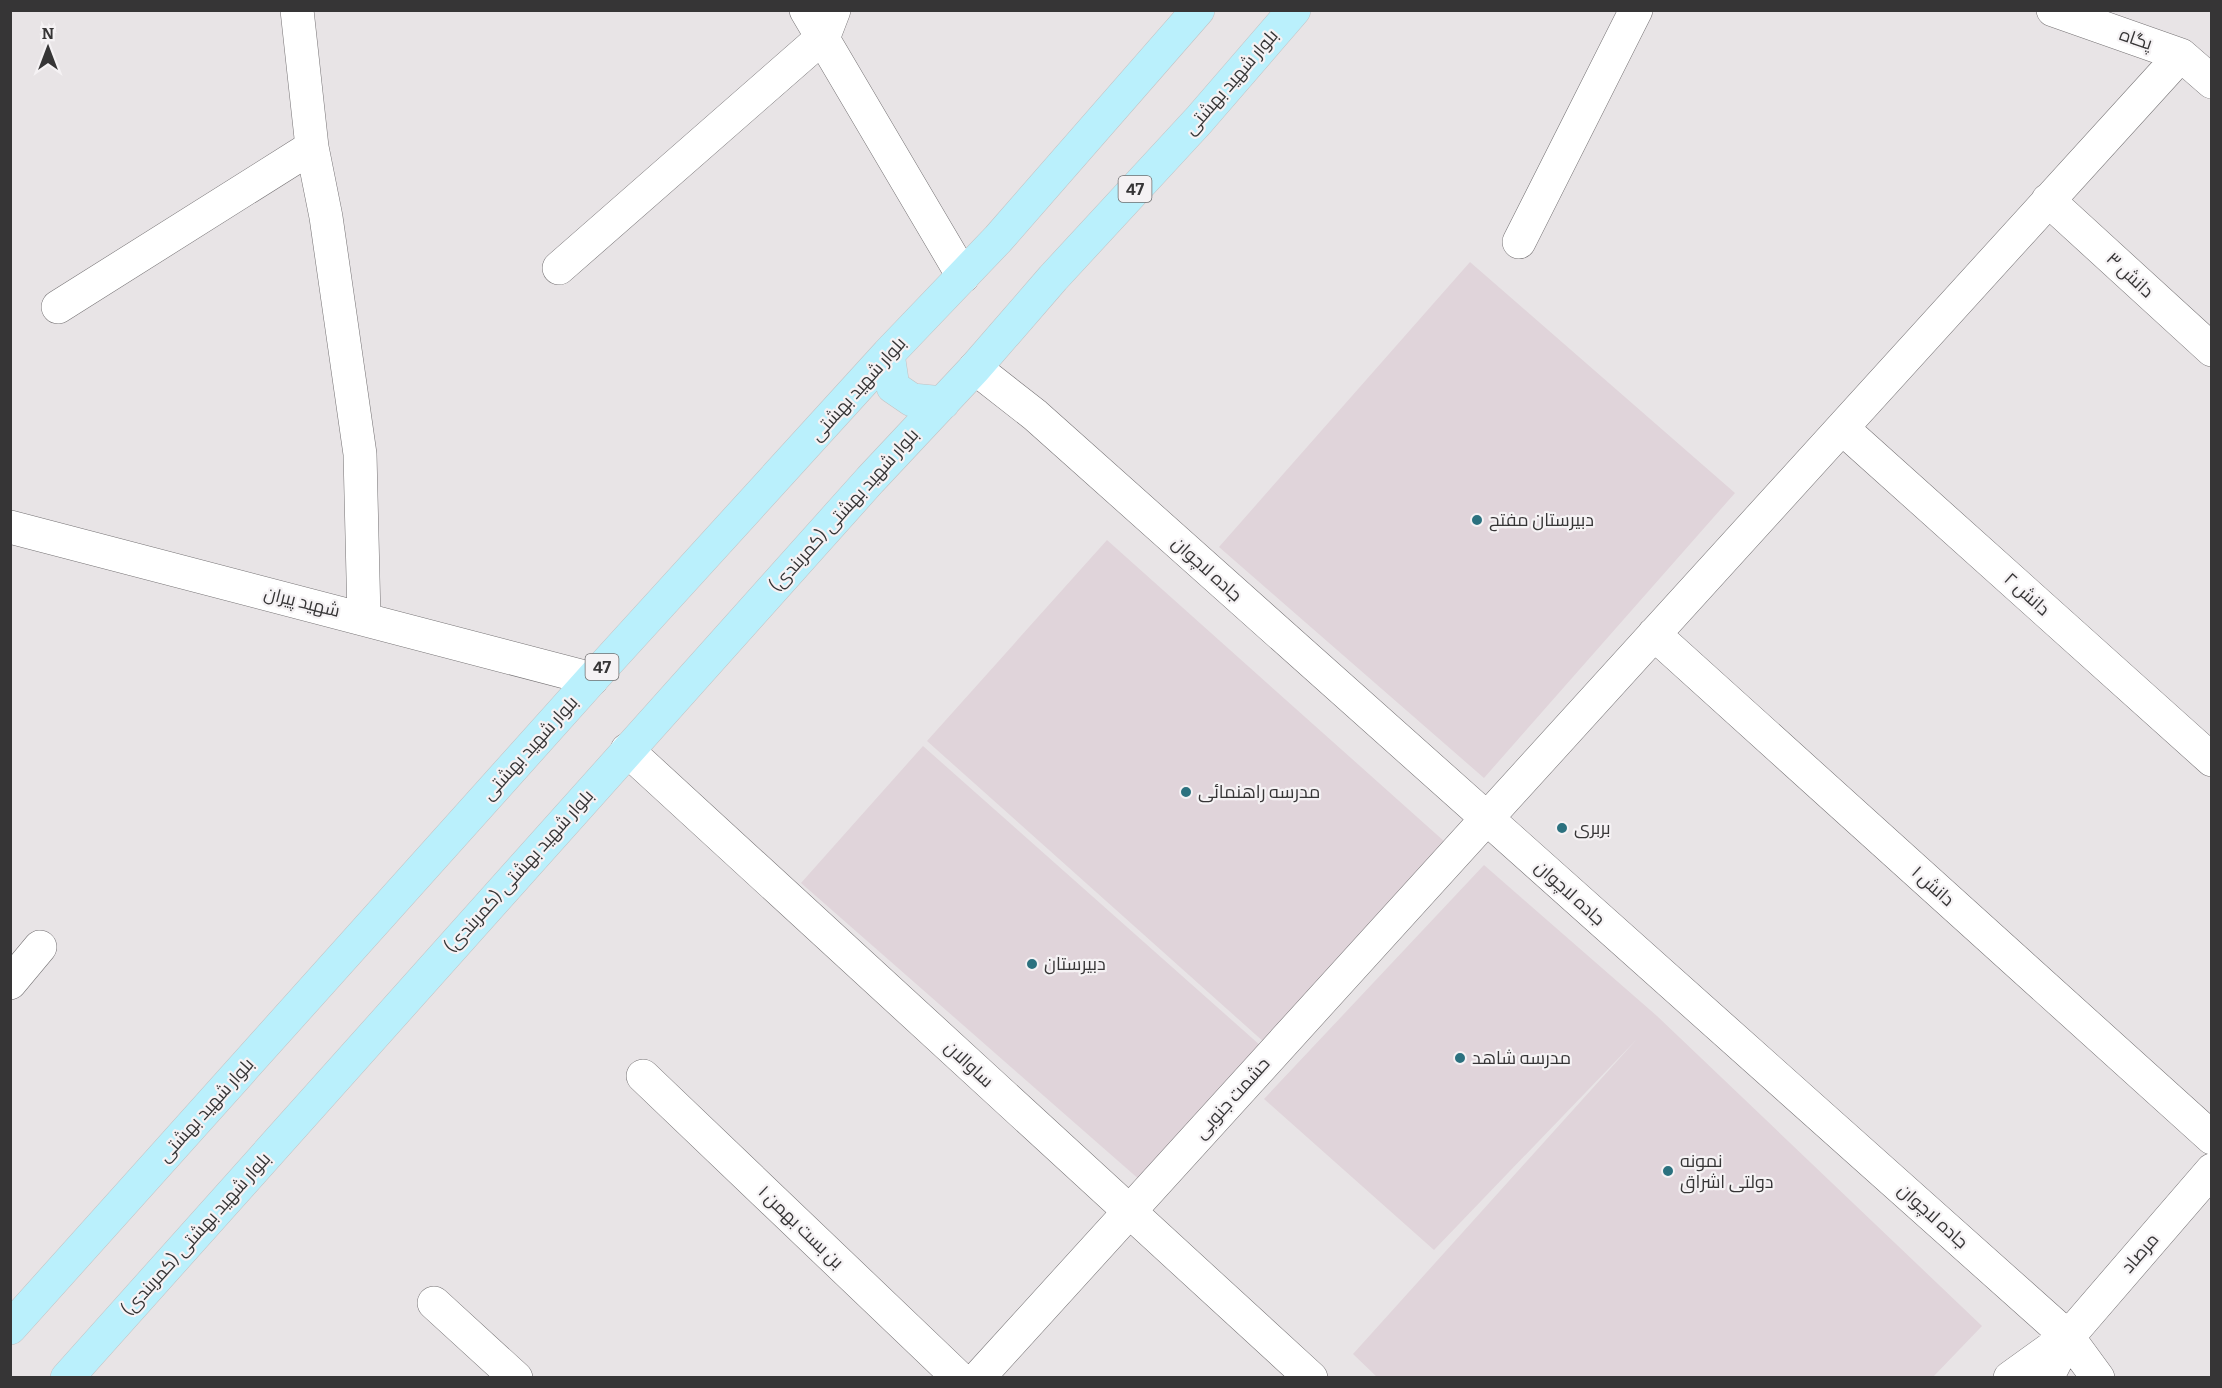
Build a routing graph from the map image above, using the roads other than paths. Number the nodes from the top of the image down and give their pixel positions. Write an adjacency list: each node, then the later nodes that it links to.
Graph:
1 (297, 10): 9 (street)
2 (1198, 10): 13 (main road, بلوار شهید بهشتی / 47)
3 (1294, 10): 17 (main road, بلوار شهید بهشتی / 47)
4 (1636, 10): 11 (street)
5 (2053, 10): 7 (street, پگاه)
6 (822, 19): 12 (street); 13 (street)
7 (2181, 55): 8 (street, پگاه); 10 (street, حشمت جنوبی)
8 (2211, 82)
9 (312, 147): 14 (street); 21 (street)
10 (2048, 200): 15 (street, دانش ۳); 19 (street, حشمت جنوبی)
11 (1519, 242)
12 (559, 268)
13 (963, 276): 16 (main road, بلوار شهید بهشتی / 47)
14 (58, 307)
15 (2211, 350)
16 (888, 354): 18 (main road); 23 (main road, بلوار شهید بهشتی / 47)
17 (975, 368): 18 (main road, بلوار شهید بهشتی (کمربندی) / 47); 26 (street, جاده لاچوان)
18 (943, 403): 24 (main road, بلوار شهید بهشتی (کمربندی) / 47)
19 (1842, 428): 22 (street, حشمت جنوبی); 25 (street, دانش ۲)
20 (10, 527): 21 (street, شهید پیران)
21 (364, 618): 23 (street, شهید پیران)
22 (1654, 634): 26 (street, حشمت جنوبی); 30 (street, دانش ۱)
23 (592, 679): 34 (main road, بلوار شهید بهشتی / 47)
24 (627, 750): 32 (street, ساوالان); 36 (main road, بلوار شهید بهشتی (کمربندی) / 47)
25 (2211, 760)
26 (1486, 818): 32 (street, حشمت جنوبی); 35 (street, جاده لاچوان)
27 (40, 947): 28 (street)
28 (10, 983)
29 (643, 1076): 38 (street, بن بست بهمن ۱)
30 (2211, 1138)
31 (2211, 1170): 35 (street, مرصاد)
32 (1130, 1211): 39 (street, حشمت جنوبی); 40 (street, ساوالان)
33 (434, 1303): 37 (street)
34 (10, 1328)
35 (2068, 1337): 41 (street); 42 (street); 43 (street, جاده لاچوان)
36 (67, 1377)
37 (516, 1377)
38 (959, 1377)
39 (978, 1377)
40 (1311, 1377)
41 (2010, 1377)
42 (2047, 1377)
43 (2098, 1377)

